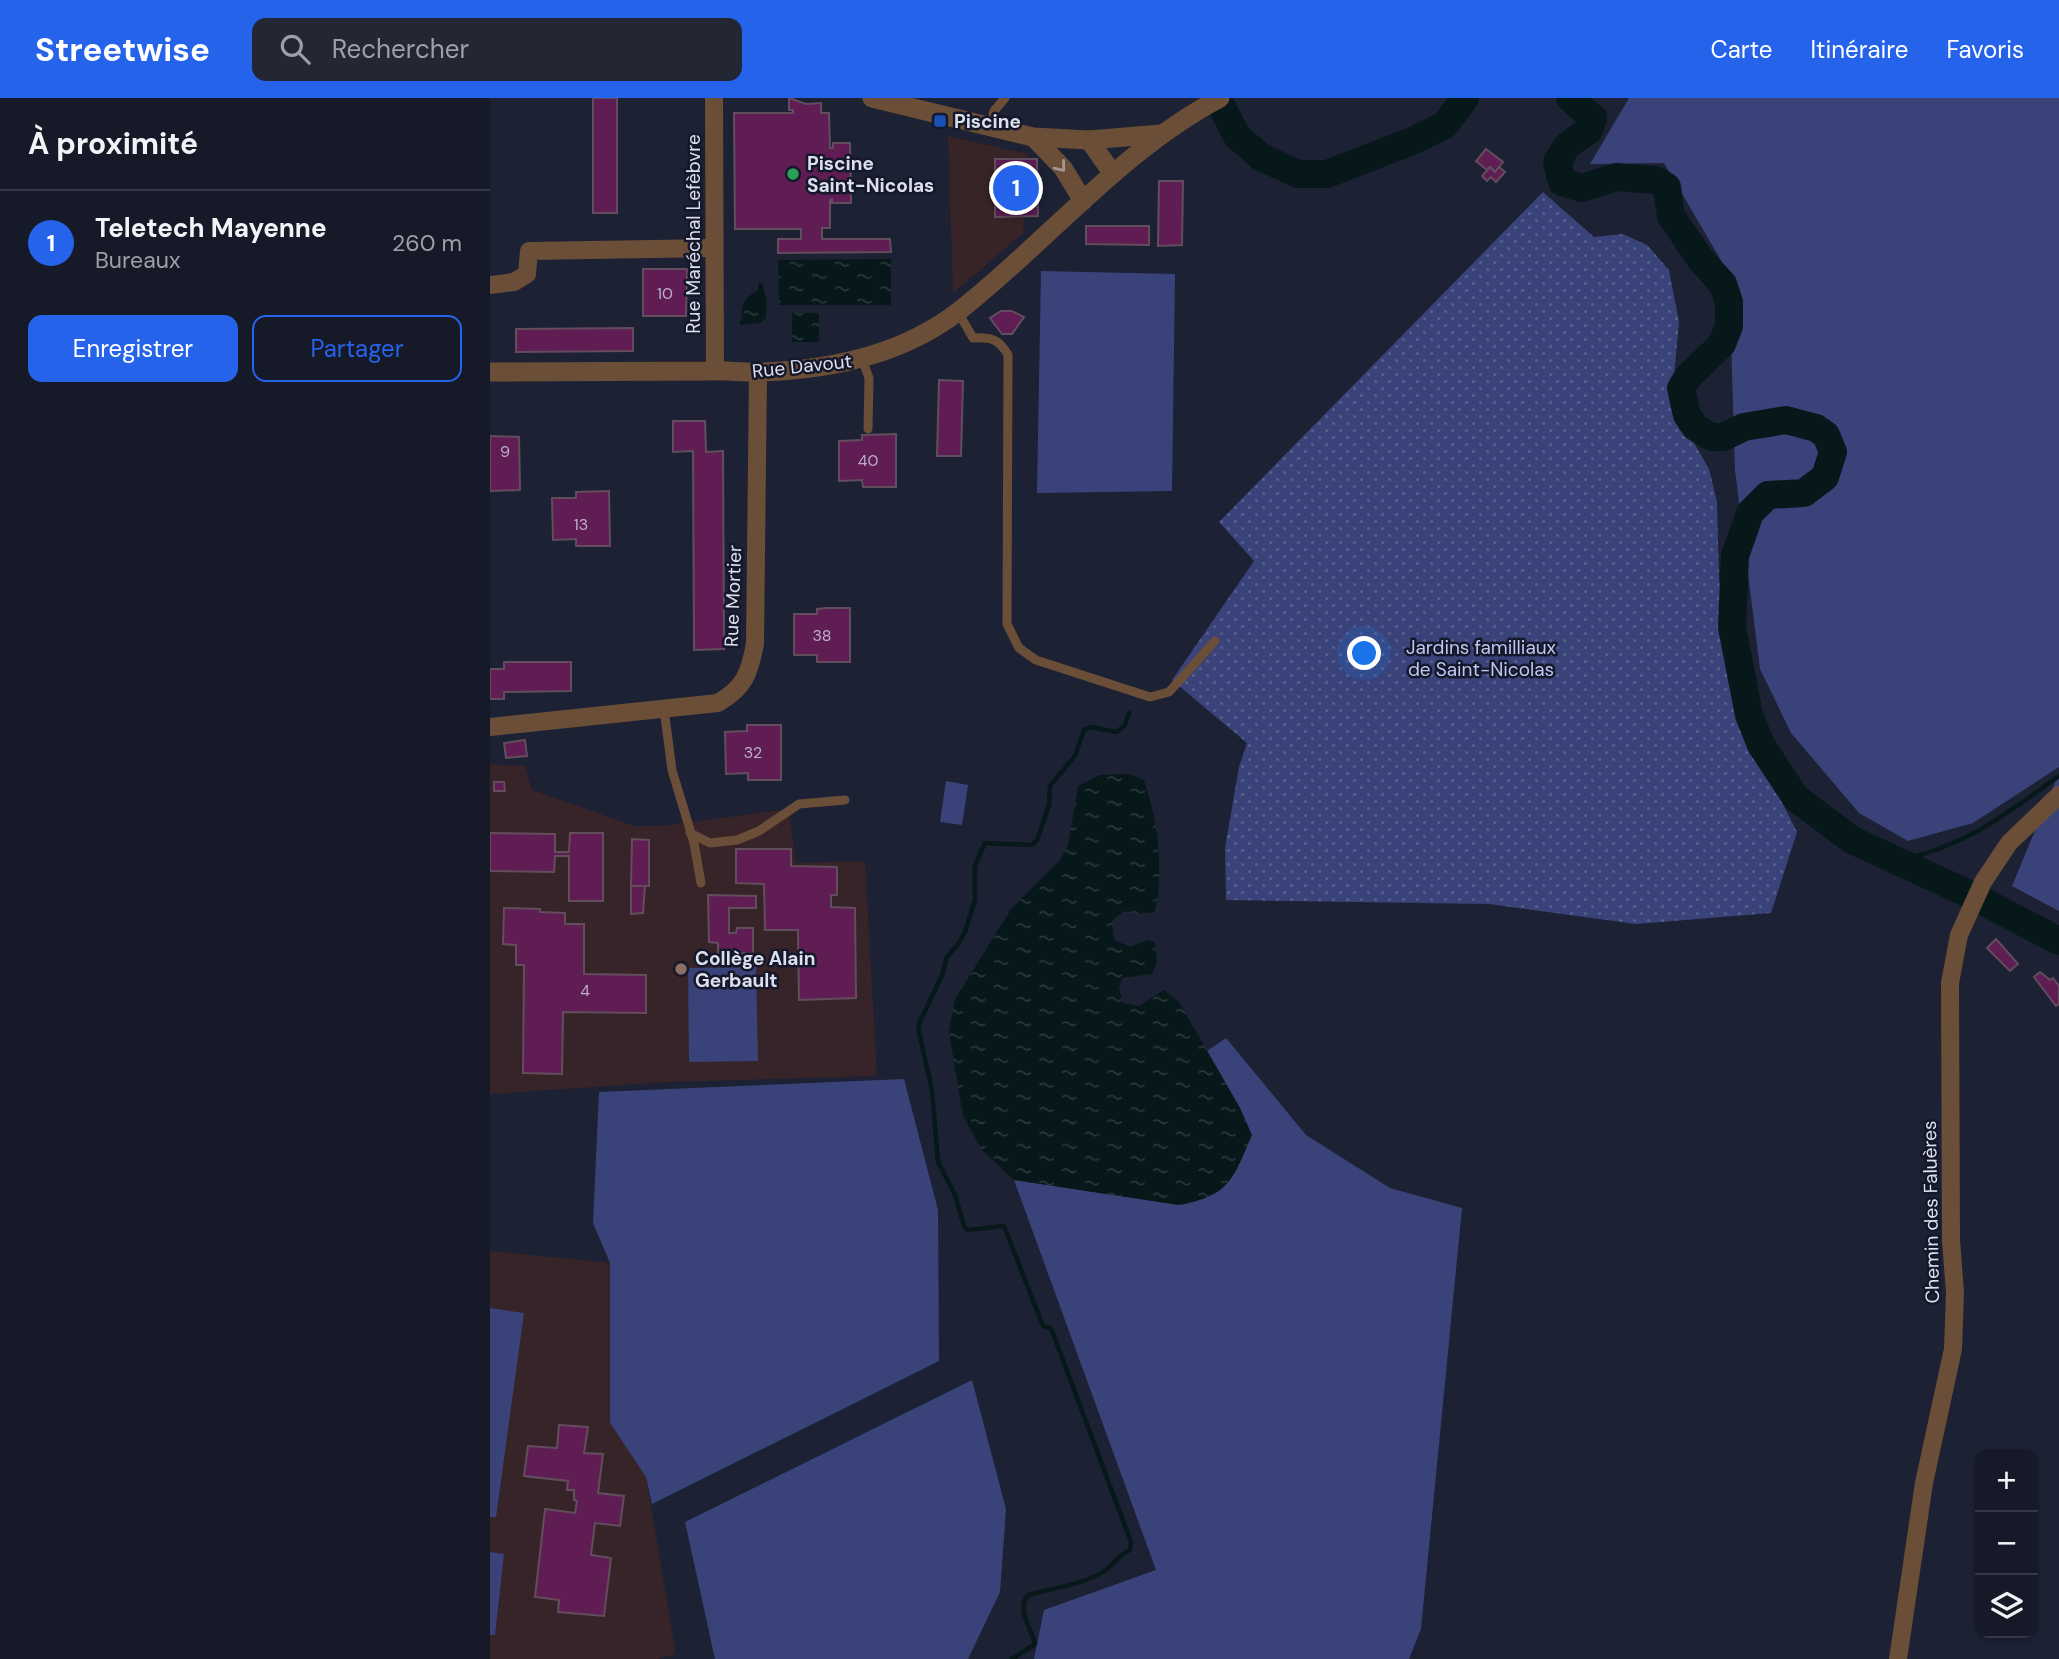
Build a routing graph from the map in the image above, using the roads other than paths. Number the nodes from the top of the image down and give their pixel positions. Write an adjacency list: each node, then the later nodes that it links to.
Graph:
1 (714, 98): 11 (street, Rue Maréchal Lefèbvre)
2 (872, 98): 5 (street)
3 (1005, 98): 5 (lane)
4 (1213, 102): 6 (street, Rue Davout)
5 (990, 127): 7 (street)
6 (1161, 134): 8 (street); 9 (street, Rue Davout)
7 (1033, 137): 8 (street); 10 (street, one-way to 10)
8 (1089, 140): 9 (street)
9 (1113, 174): 10 (street, Rue Davout)
10 (1083, 201): 13 (street, Rue Davout)
11 (714, 248): 12 (street); 15 (street, Rue Maréchal Lefèbvre)
12 (490, 285)
13 (958, 312): 14 (street, Rue Davout); 19 (lane)
14 (862, 359): 17 (street, Rue Davout); 18 (lane)
15 (715, 370): 16 (street, Rue Davout); 17 (street, Rue Davout)
16 (490, 372)
17 (758, 372): 20 (street, Rue Mortier)
18 (868, 429)
19 (1215, 641)
20 (664, 709): 21 (street, Rue Mortier); 24 (lane)
21 (490, 727)
22 (2059, 795): 26 (street, Chemin des Faluères)
23 (845, 800): 24 (lane)
24 (690, 834): 25 (lane)
25 (701, 883)
26 (1898, 1659)

